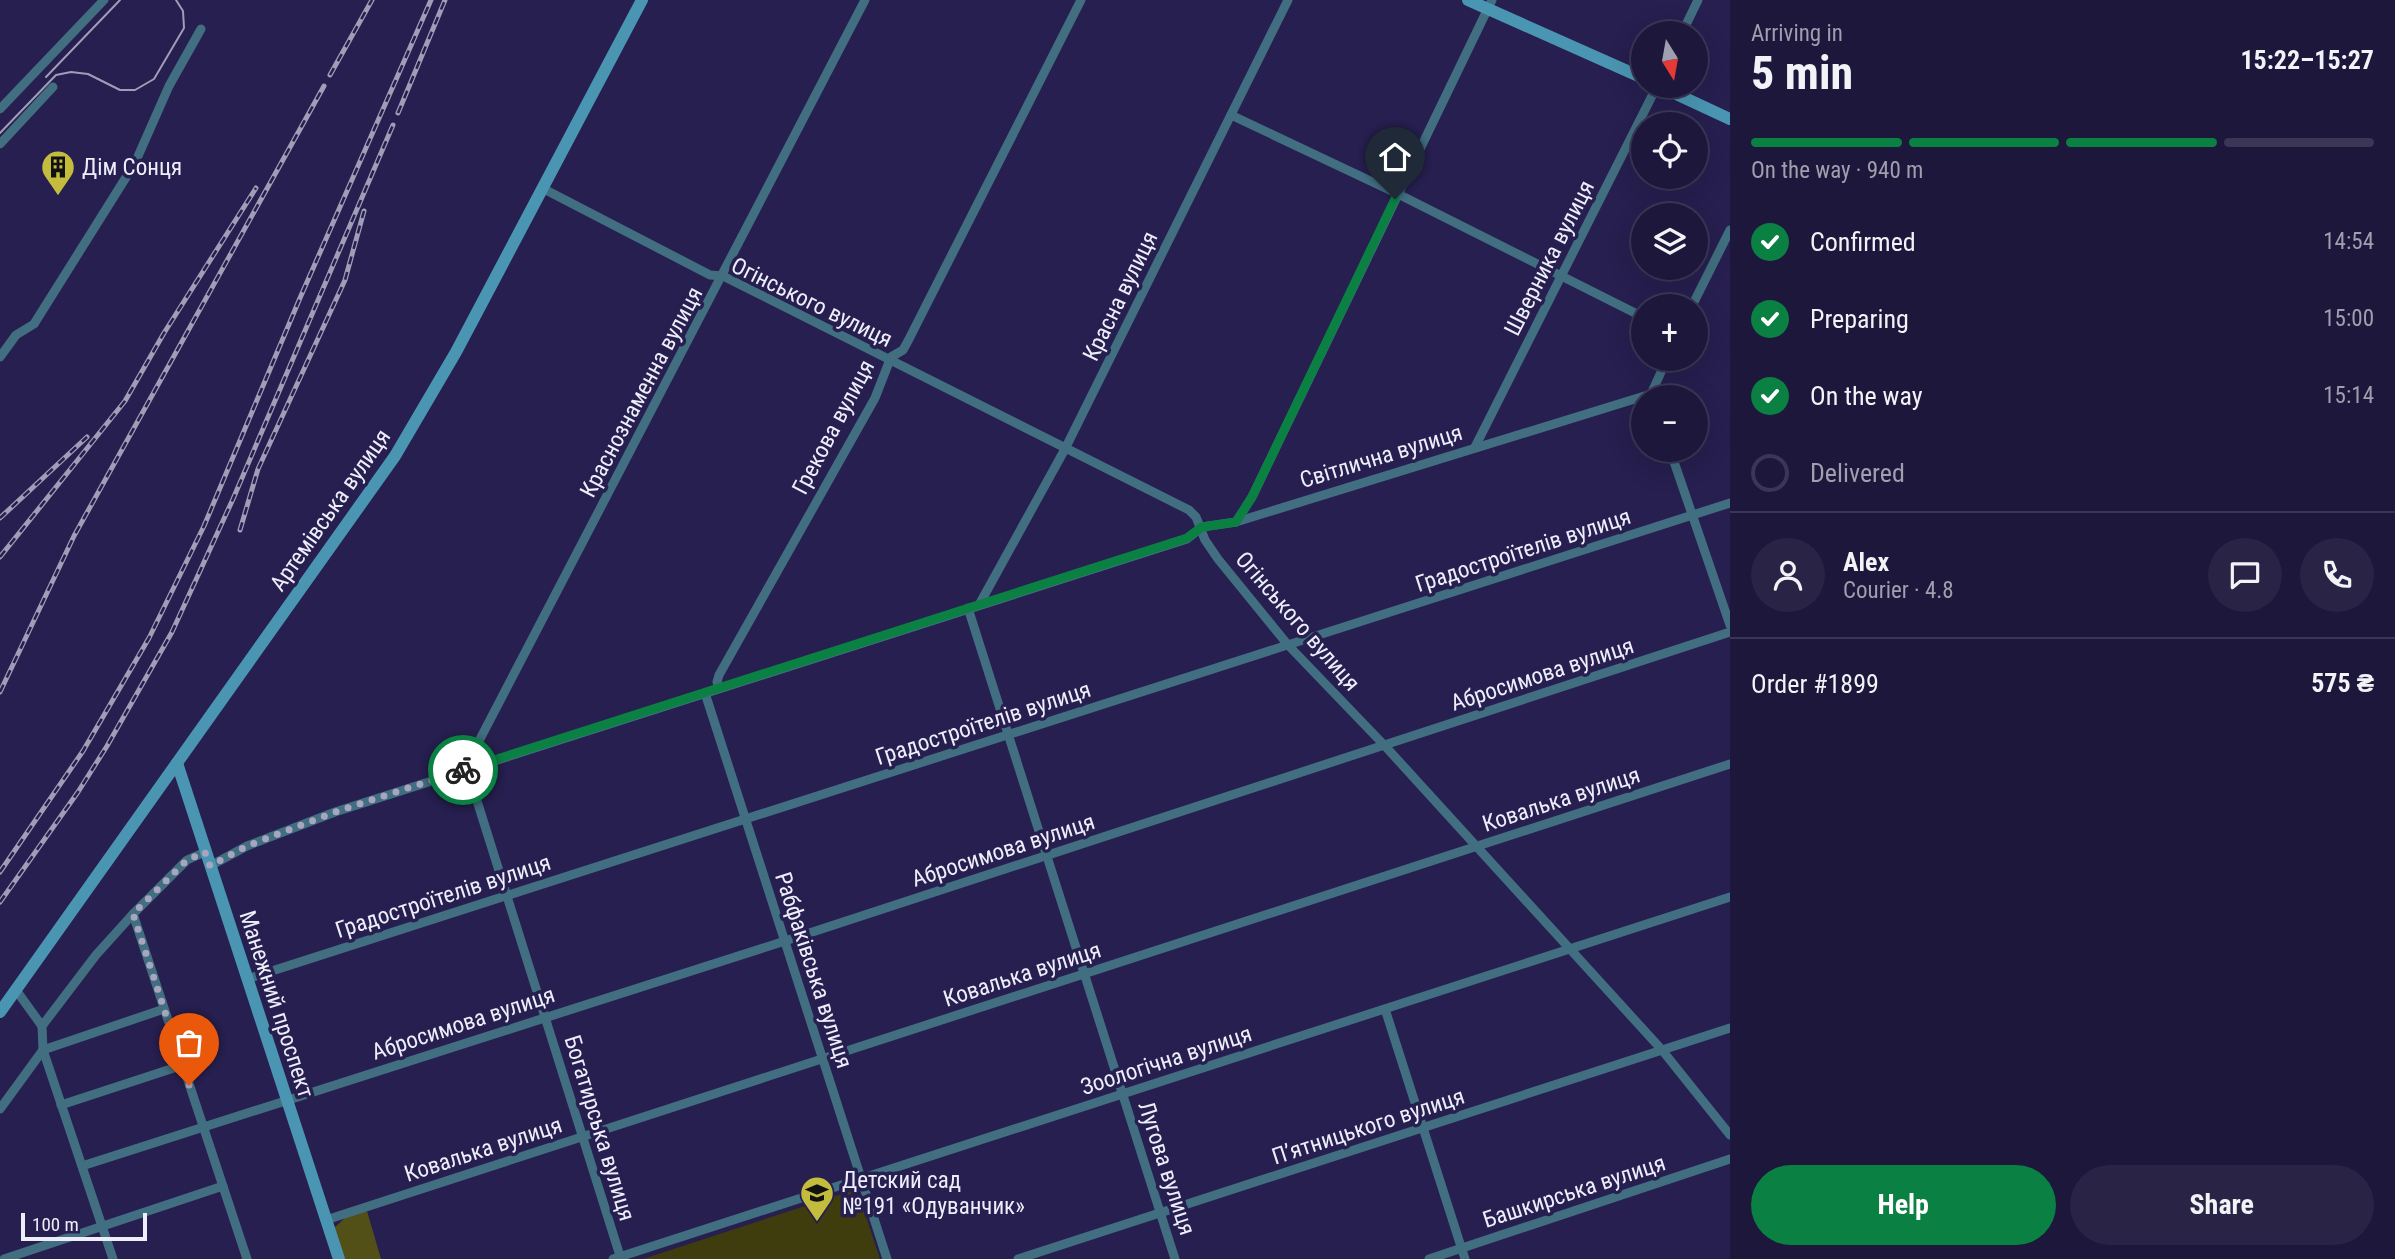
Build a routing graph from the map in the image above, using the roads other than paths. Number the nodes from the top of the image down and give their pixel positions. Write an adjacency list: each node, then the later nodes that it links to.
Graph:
1 (104, 0): 15 (street)
2 (642, 0): 19 (main road, Артемівська вулиця)
3 (865, 0): 22 (street, Краснознаменна вулиця)
4 (1081, 0): 27 (street, Грекова вулиця)
5 (1288, 0): 16 (street, Красна вулиця)
6 (1468, 0): 8 (main road)
7 (1698, 0): 9 (street)
8 (1490, 4): 11 (main road); 20 (street)
9 (1688, 21)
10 (201, 29): 26 (street)
11 (1631, 73)
12 (53, 87): 18 (street)
13 (1652, 98): 23 (street, Шверника вулиця)
14 (1684, 98): 17 (main road)
15 (0, 109)
16 (1231, 115): 20 (street); 30 (street, Красна вулиця)
17 (1730, 119)
18 (0, 144)
19 (542, 188): 22 (street, Огінського вулиця); 45 (main road, Артемівська вулиця)
20 (1398, 194): 23 (street); 34 (street)
21 (1730, 230): 24 (street)
22 (723, 276): 27 (street, Огінського вулиця); 47 (street, Краснознаменна вулиця)
23 (1561, 276): 25 (street); 29 (street, Шверника вулиця)
24 (1698, 294)
25 (1631, 311)
26 (0, 357)
27 (889, 361): 30 (street, Огінського вулиця); 41 (street, Грекова вулиця)
28 (1631, 402): 29 (street, Світлична вулиця)
29 (1475, 447): 34 (street, Світлична вулиця)
30 (1065, 449): 35 (street, Огінського вулиця); 36 (street, Красна вулиця)
31 (1674, 462): 33 (street)
32 (1730, 503): 33 (street, Градостроїтелiв вулиця)
33 (1693, 515): 38 (street); 40 (street, Градостроїтелiв вулиця)
34 (1236, 522): 35 (street, Світлична вулиця)
35 (1202, 527): 36 (street, Світлична вулиця); 40 (street, Огінського вулиця)
36 (979, 605): 37 (street, Світлична вулиця)
37 (968, 608): 41 (street, Світлична вулиця); 43 (street, Лугова вулиця)
38 (1730, 625)
39 (1730, 632): 44 (street, Абросимова вулиця)
40 (1288, 645): 43 (street, Градостроїтелiв вулиця); 44 (street, Огінського вулиця)
41 (719, 688): 42 (street, Світлична вулиця)
42 (705, 693): 47 (street, Світлична вулиця); 49 (street, Рабфаківська вулиця)
43 (1008, 735): 49 (street, Градостроїтелiв вулиця); 52 (street, Лугова вулиця)
44 (1385, 746): 50 (street, Огінського вулиця); 52 (street, Абросимова вулиця)
45 (177, 763): 51 (main road, Манежний проспект); 61 (main road, Артемівська вулиця)
46 (1730, 764): 50 (street, Ковалька вулиця)
47 (478, 765): 48 (street, Світлична вулиця)
48 (467, 769): 53 (street, Світлична вулиця); 54 (street, Богатирська вулиця)
49 (746, 819): 54 (street, Градостроїтелiв вулиця); 57 (street, Рабфаківська вулиця)
50 (1476, 846): 58 (street, Огінського вулиця); 59 (street, Ковалька вулиця)
51 (205, 852): 53 (main road, Манежний проспект); 56 (street)
52 (1047, 856): 57 (street, Абросимова вулиця); 59 (street, Лугова вулиця)
53 (210, 866): 60 (main road, Манежний проспект)
54 (507, 896): 60 (street, Градостроїтелiв вулиця); 65 (street, Богатирська вулиця)
55 (1730, 897): 58 (street, Зоологічна вулиця)
56 (133, 914): 62 (street); 66 (street)
57 (785, 941): 65 (street, Абросимова вулиця); 70 (street, Рабфаківська вулиця)
58 (1570, 949): 63 (street, Зоологічна вулиця); 69 (street, Огінського вулиця)
59 (1084, 974): 70 (street, Ковалька вулиця); 72 (street, Лугова вулиця)
60 (247, 979): 73 (main road, Манежний проспект)
61 (16, 990): 64 (main road, Артемівська вулиця); 66 (street)
62 (164, 1009): 68 (street); 71 (street)
63 (1385, 1009): 72 (street, Зоологічна вулиця); 77 (street)
64 (0, 1012)
65 (545, 1017): 73 (street, Абросимова вулиця); 79 (street, Богатирська вулиця)
66 (42, 1026): 68 (street)
67 (1730, 1028): 69 (street, П’ятницького вулиця)
68 (43, 1050): 74 (street); 75 (street)
69 (1662, 1050): 77 (street, П’ятницького вулиця); 78 (street, Огінського вулиця)
70 (822, 1059): 79 (street, Ковалька вулиця); 82 (street, Рабфаківська вулиця)
71 (183, 1065): 74 (street); 76 (street)
72 (1123, 1094): 82 (street, Зоологічна вулиця); 84 (street, Лугова вулиця)
73 (286, 1099): 76 (street, Абросимова вулиця); 85 (main road, Манежний проспект)
74 (61, 1105): 81 (street)
75 (0, 1109)
76 (203, 1126): 81 (street, Абросимова вулиця); 83 (street)
77 (1423, 1128): 84 (street, П’ятницького вулиця); 87 (street)
78 (1730, 1135)
79 (582, 1136): 85 (street, Ковалька вулиця); 88 (street, Богатирська вулиця)
80 (1730, 1159): 87 (street, Башкирська вулиця)
81 (82, 1166): 86 (street)
82 (861, 1179): 88 (street, Зоологічна вулиця); 93 (street, Рабфаківська вулиця)
83 (223, 1186): 86 (street); 91 (street)
84 (1161, 1213): 94 (street, П’ятницького вулиця); 95 (street, Лугова вулиця)
85 (326, 1220): 92 (main road, Манежний проспект)
86 (102, 1226): 89 (street); 90 (street)
87 (1461, 1249): 96 (street, Башкирська вулиця); 97 (street)
88 (618, 1258)
89 (5, 1259)
90 (113, 1259)
91 (247, 1259)
92 (338, 1259)
93 (887, 1259)
94 (1018, 1259)
95 (1175, 1259)
96 (1429, 1259)
97 (1465, 1259)

